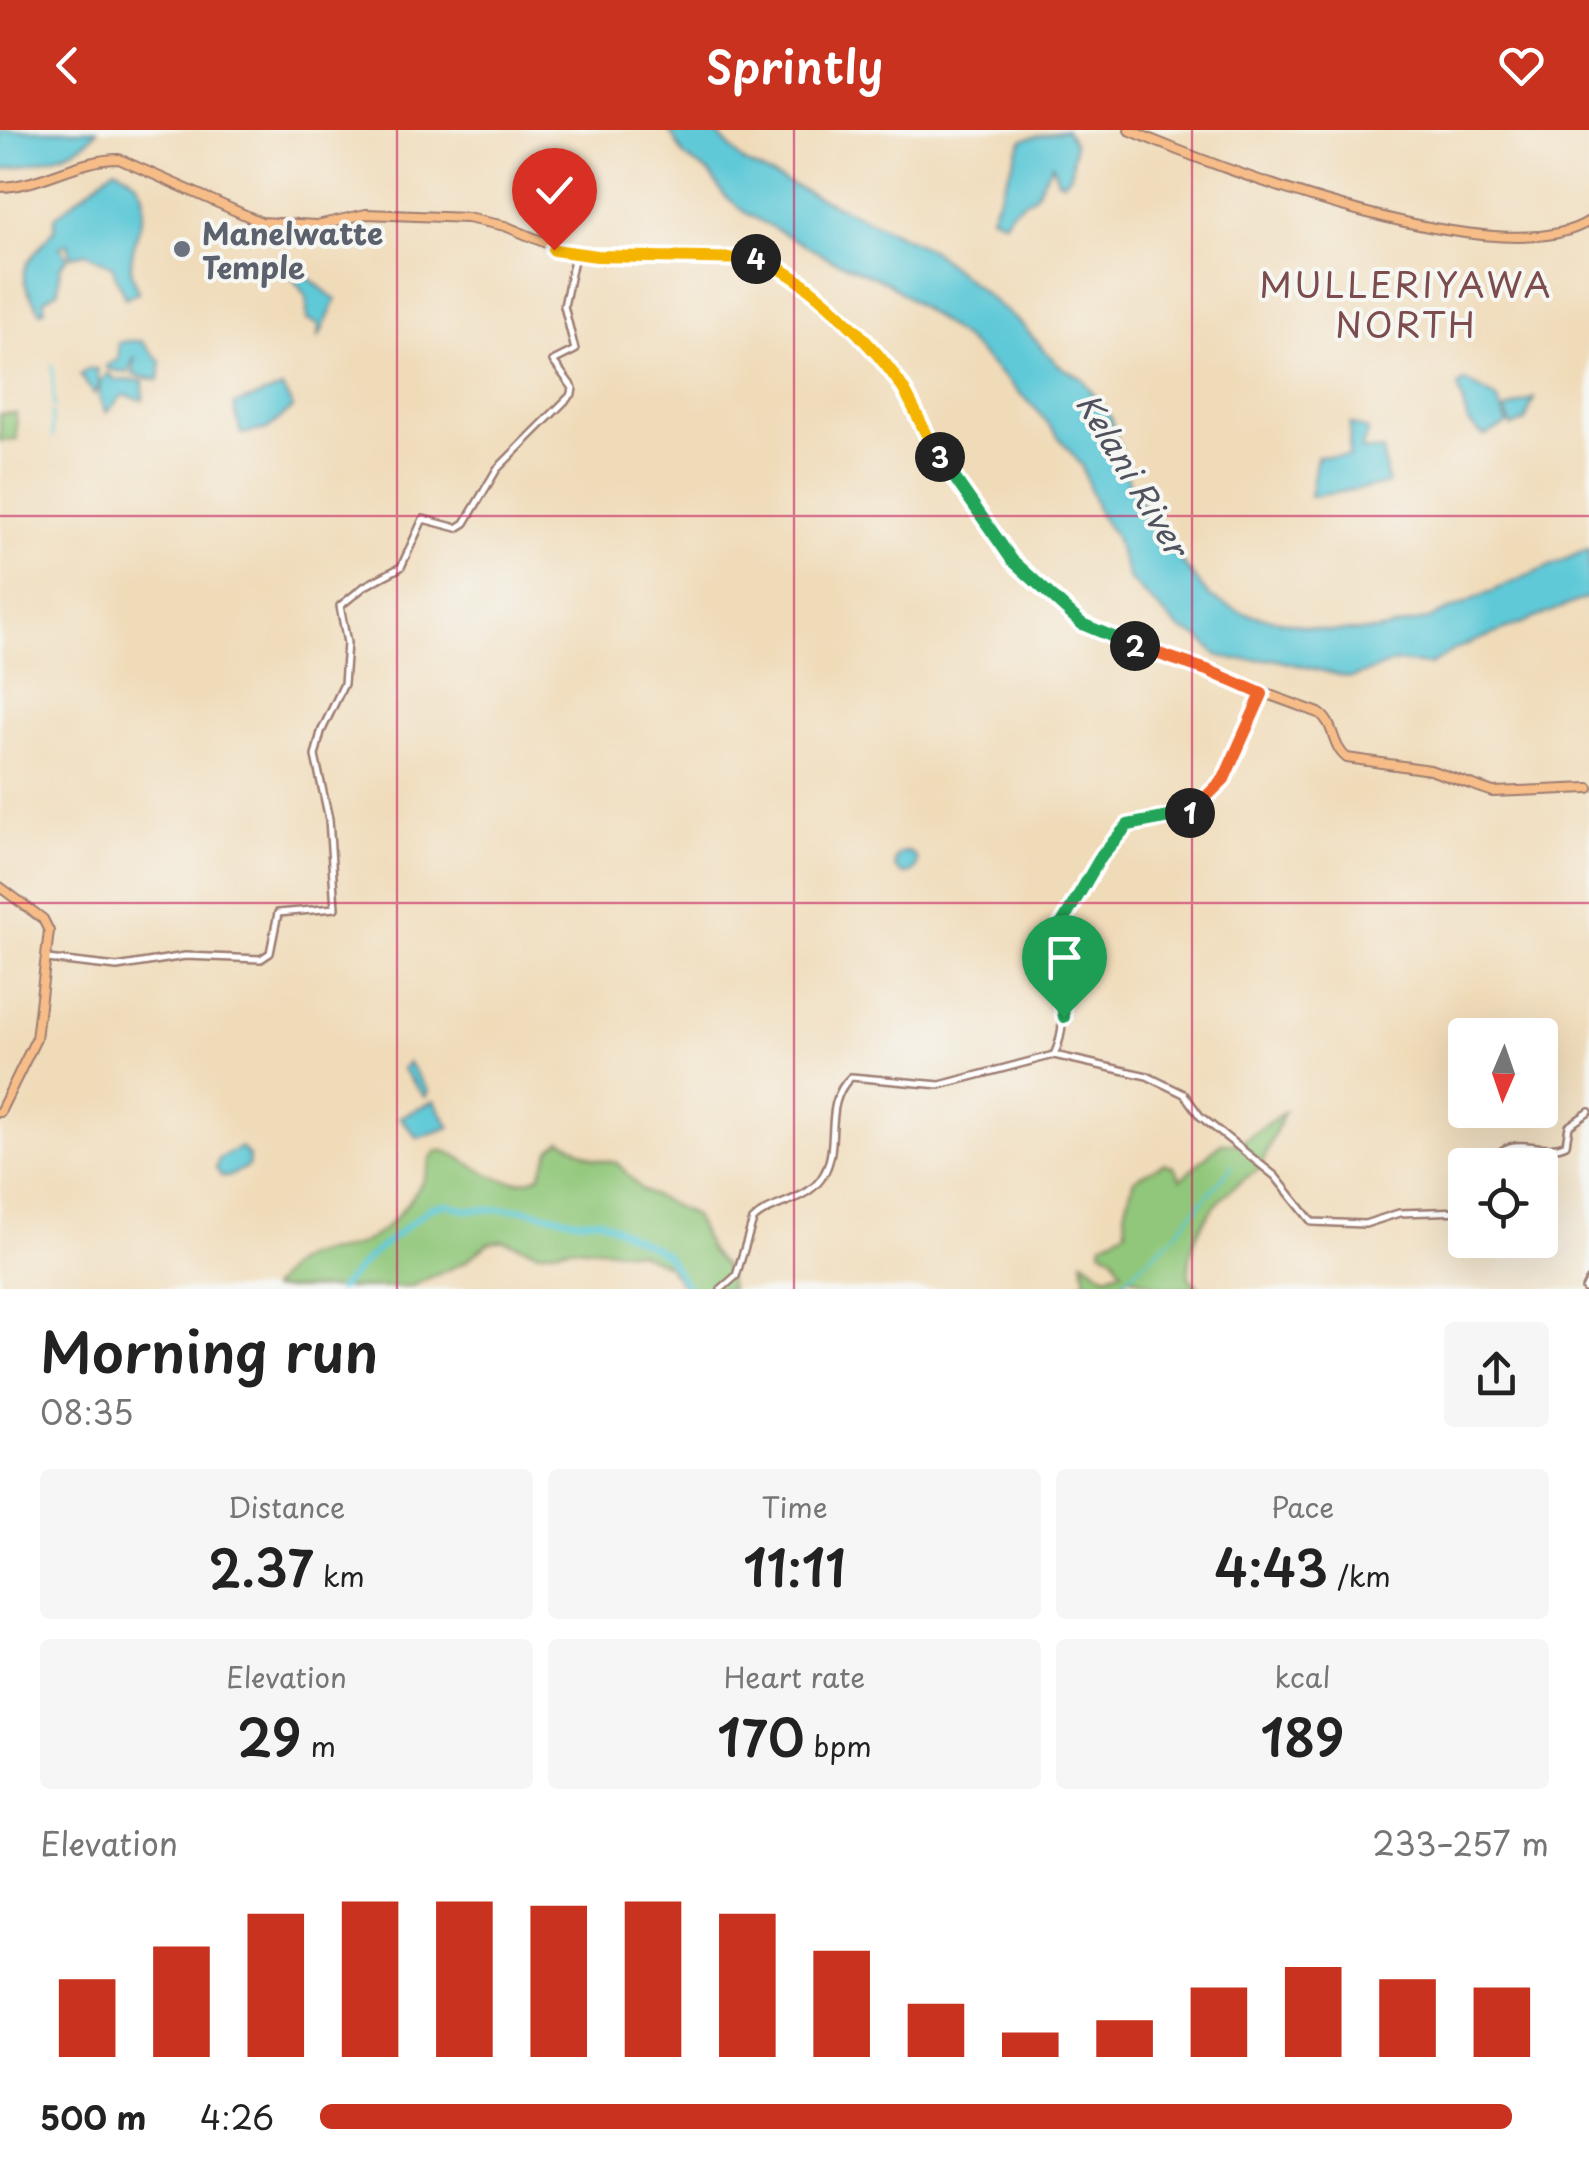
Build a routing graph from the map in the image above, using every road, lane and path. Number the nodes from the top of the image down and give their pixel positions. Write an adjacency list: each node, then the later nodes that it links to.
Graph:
1 (1129, 130): 3 (main road)
2 (0, 187): 4 (main road)
3 (1589, 221)
4 (575, 255): 5 (main road); 8 (street)
5 (1262, 694): 6 (main road); 9 (street)
6 (1589, 788)
7 (0, 888): 8 (main road)
8 (43, 958): 10 (main road)
9 (1054, 1055): 15 (street); 17 (street)
10 (0, 1112)
11 (1589, 1112): 13 (street)
12 (1507, 1148): 14 (street)
13 (1558, 1148)
14 (1558, 1148)
15 (1448, 1212)
16 (1589, 1281): 18 (street)
17 (721, 1289)
18 (1584, 1289)

